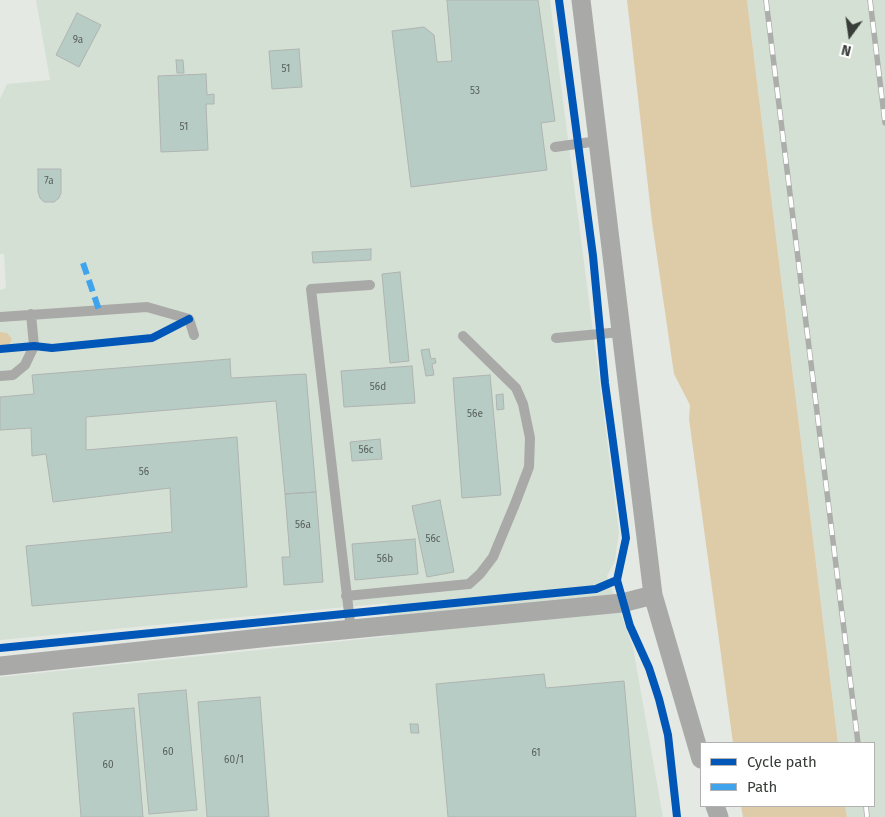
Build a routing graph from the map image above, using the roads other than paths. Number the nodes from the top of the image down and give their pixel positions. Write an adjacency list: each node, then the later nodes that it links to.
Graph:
1 (581, 0): 2 (street)
2 (598, 141): 3 (lane); 7 (street)
3 (555, 147)
4 (370, 285): 13 (lane)
5 (31, 314): 6 (lane); 8 (lane); 11 (lane)
6 (0, 316)
7 (621, 332): 10 (lane); 12 (street)
8 (194, 335)
9 (463, 336): 13 (lane)
10 (556, 338)
11 (0, 376)
12 (654, 595): 14 (street); 16 (street)
13 (346, 596): 14 (lane)
14 (351, 630): 15 (street)
15 (0, 666)
16 (700, 756)

